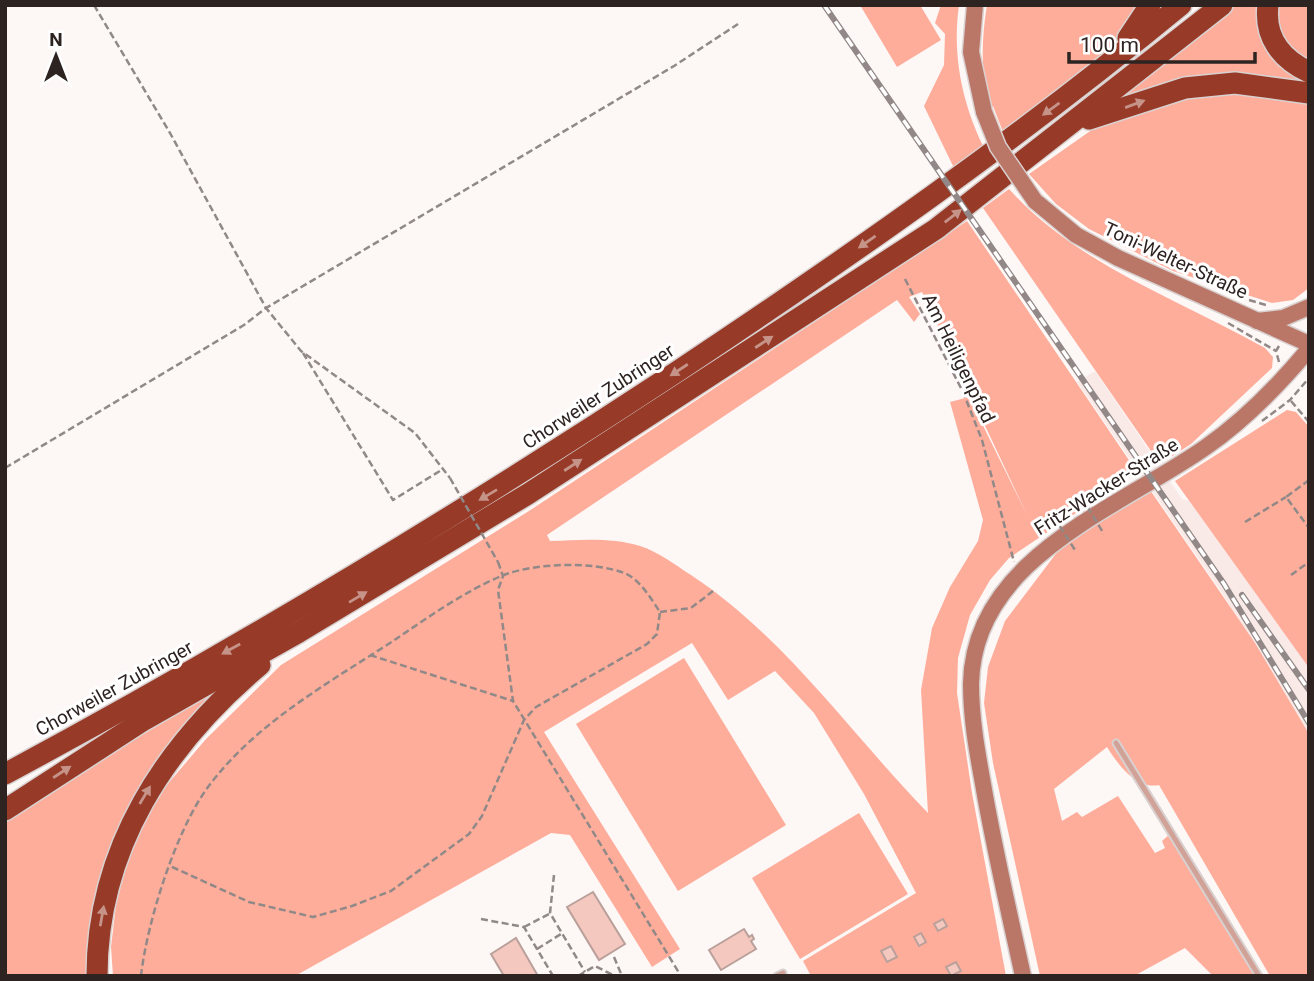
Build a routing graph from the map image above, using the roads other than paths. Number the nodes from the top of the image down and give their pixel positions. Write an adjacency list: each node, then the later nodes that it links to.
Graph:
1 (975, 5): 11 (street, Toni-Welter-Straße, bridge)
2 (1150, 5): 7 (highway)
3 (1181, 5): 7 (highway, Chorweiler Zubringer)
4 (1222, 5): 9 (highway)
5 (1268, 5): 6 (highway)
6 (1309, 72)
7 (1083, 86): 15 (highway, Chorweiler Zubringer, one-way to 15)
8 (1306, 94): 9 (highway, one-way to 8)
9 (1070, 125): 13 (highway, one-way to 9)
10 (1309, 307): 11 (street)
11 (1257, 321): 12 (street, Toni-Welter-Straße)
12 (1309, 347): 18 (street, Fritz-Wacker-Straße)
13 (299, 632): 16 (highway, one-way to 13); 17 (highway, one-way to 13)
14 (1116, 743): 19 (lane)
15 (5, 774)
16 (5, 810)
17 (97, 976)
18 (1023, 976)
19 (1259, 976)

